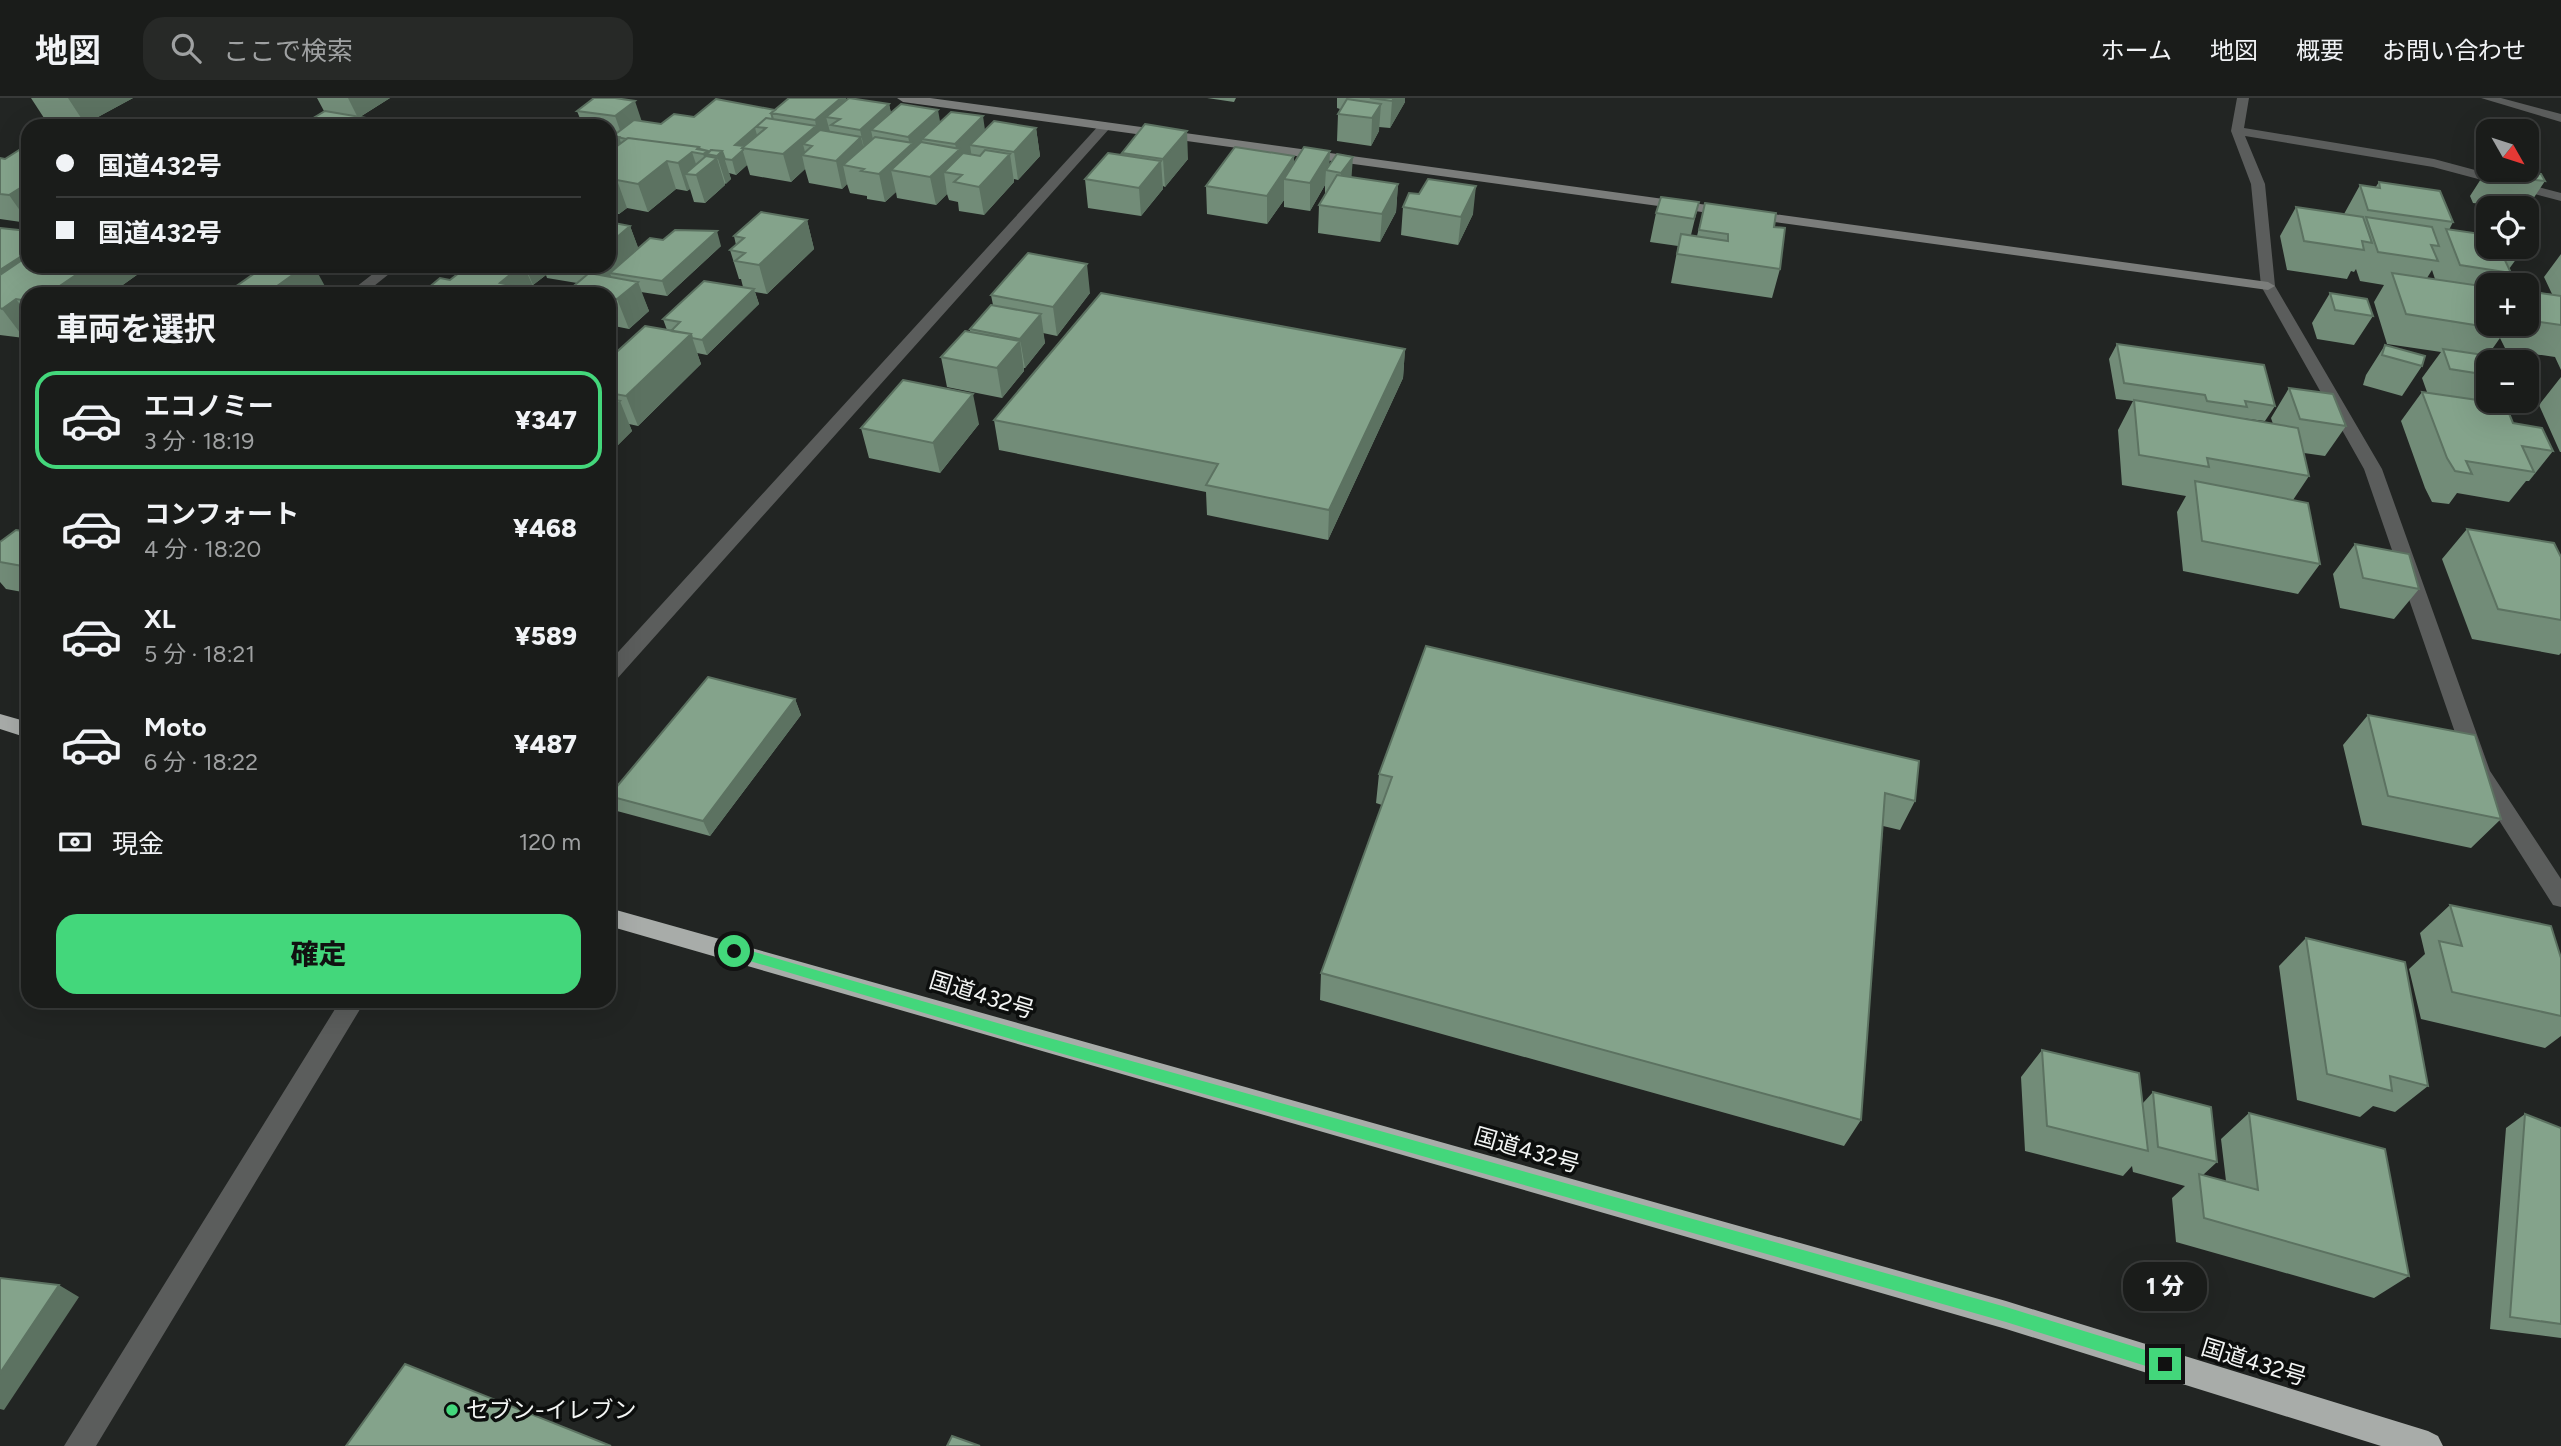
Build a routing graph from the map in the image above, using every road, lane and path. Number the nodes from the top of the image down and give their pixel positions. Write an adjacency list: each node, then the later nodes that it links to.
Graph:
1 (903, 98): 4 (street)
2 (2243, 98): 7 (street)
3 (2487, 98): 5 (street)
4 (935, 100): 6 (street)
5 (2561, 118)
6 (1105, 126): 10 (street); 12 (street)
7 (2237, 131): 8 (street); 10 (street)
8 (2561, 197)
9 (382, 273): 11 (street)
10 (2267, 286): 15 (street)
11 (364, 287)
12 (616, 667)
13 (0, 721): 14 (highway)
14 (21, 728)
15 (2561, 898)
16 (616, 919): 19 (highway, 国道432号)
17 (348, 1008): 18 (street)
18 (79, 1446)
19 (2428, 1446)

